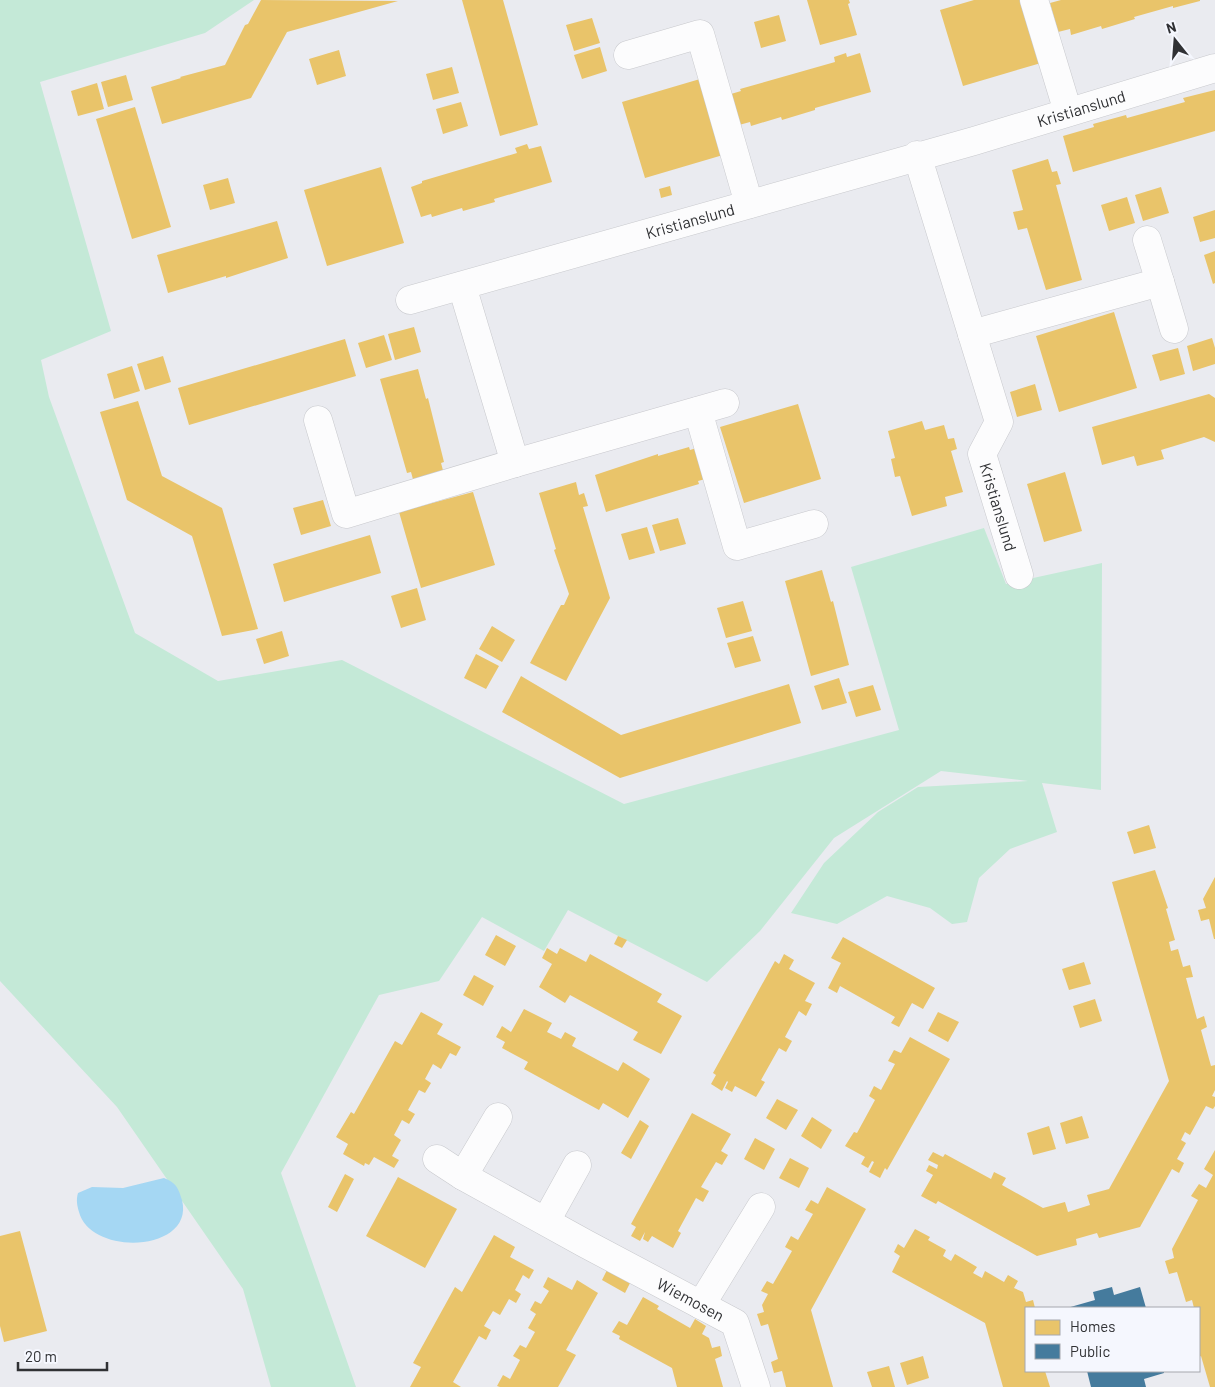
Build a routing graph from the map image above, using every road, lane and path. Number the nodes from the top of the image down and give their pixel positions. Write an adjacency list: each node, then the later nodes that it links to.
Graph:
1 (1034, 0): 4 (street)
2 (628, 55): 6 (street)
3 (1215, 68): 4 (street, Kristianslund)
4 (1068, 112): 5 (street, Kristianslund)
5 (917, 155): 6 (street, Kristianslund); 12 (street, Kristianslund)
6 (749, 204): 9 (street, Kristianslund)
7 (1147, 240): 8 (street)
8 (1160, 282): 11 (street); 12 (street)
9 (462, 286): 10 (street, Kristianslund); 16 (street)
10 (410, 300)
11 (1174, 329)
12 (972, 334): 18 (street, Kristianslund)
13 (725, 403): 14 (street)
14 (698, 410): 16 (street); 17 (street)
15 (318, 420): 16 (street)
16 (515, 463)
17 (814, 524)
18 (1019, 575)
19 (498, 1118): 22 (street)
20 (438, 1158): 22 (street, Wiemosen)
21 (577, 1165): 24 (street)
22 (463, 1176): 24 (street, Wiemosen)
23 (760, 1207): 25 (street)
24 (546, 1221): 25 (street, Wiemosen)
25 (701, 1305): 26 (street, Wiemosen)
26 (756, 1387)

